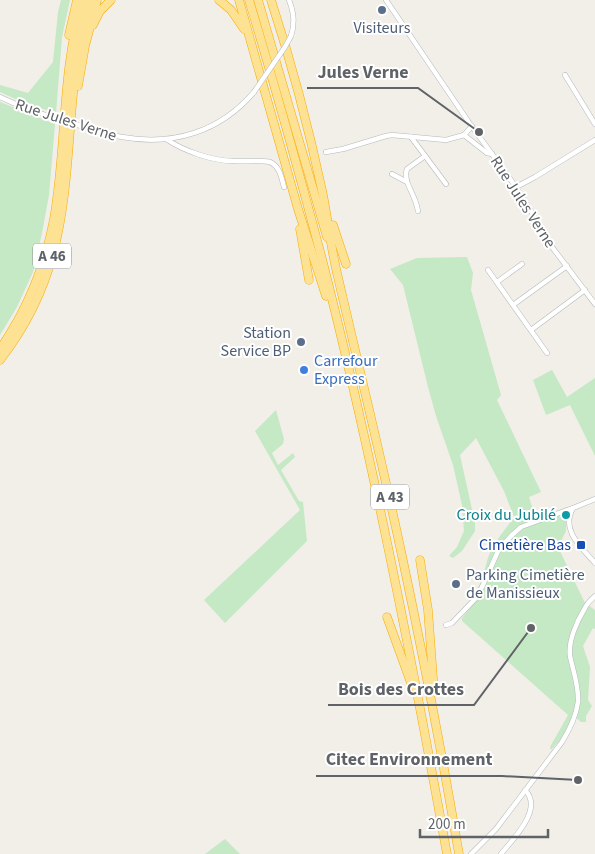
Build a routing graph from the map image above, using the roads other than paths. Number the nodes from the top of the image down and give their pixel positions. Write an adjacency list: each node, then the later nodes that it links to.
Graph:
1 (77, 0): 17 (highway)
2 (83, 0): 17 (highway, A 46)
3 (90, 0): 24 (highway, A 46)
4 (97, 0): 14 (highway)
5 (111, 0): 14 (highway)
6 (219, 0): 13 (highway)
7 (239, 0): 13 (highway)
8 (249, 0): 48 (highway, A 43)
9 (258, 0): 39 (highway, A 43)
10 (271, 0): 34 (highway)
11 (289, 0): 22 (street, Rue Jules Verne, bridge)
12 (386, 0): 19 (street, Rue Jules Verne)
13 (250, 42): 33 (highway)
14 (84, 46): 24 (highway)
15 (565, 75): 18 (street)
16 (0, 98): 22 (street, Rue Jules Verne, bridge)
17 (64, 109): 47 (highway, A 46)
18 (595, 124)
19 (472, 126): 20 (street); 26 (street, Rue Jules Verne)
20 (464, 135): 21 (street); 26 (street)
21 (411, 137): 25 (street); 27 (street)
22 (166, 139): 32 (street)
23 (595, 140): 31 (street)
24 (69, 141): 50 (highway, A 46)
25 (326, 152)
26 (492, 154): 31 (street, Rue Jules Verne)
27 (425, 156): 29 (street); 30 (street)
28 (392, 174): 29 (street)
29 (407, 181): 35 (street)
30 (446, 184)
31 (515, 186): 38 (street, Rue Jules Verne)
32 (284, 187)
33 (292, 190): 41 (highway); 48 (highway)
34 (323, 197): 36 (highway); 39 (highway)
35 (418, 211)
36 (346, 264)
37 (522, 264): 42 (street)
38 (566, 266): 43 (street, Rue Jules Verne); 44 (street)
39 (336, 270): 59 (highway, A 43)
40 (488, 270): 42 (street)
41 (309, 280)
42 (497, 282): 44 (street)
43 (585, 290): 45 (street, Rue Jules Verne); 46 (street)
44 (513, 304): 46 (street)
45 (595, 304)
46 (531, 330): 49 (street)
47 (0, 349)
48 (344, 352): 58 (highway, A 43)
49 (547, 353)
50 (0, 360)
51 (595, 499): 52 (street)
52 (573, 508): 54 (street); 57 (street)
53 (420, 560): 59 (highway)
54 (595, 563)
55 (595, 596): 60 (street)
56 (387, 616): 58 (highway)
57 (446, 625)
58 (419, 706): 61 (highway, A 43)
59 (436, 724): 62 (highway, A 43)
60 (525, 790): 63 (street); 64 (street)
61 (447, 854)
62 (460, 854)
63 (471, 854)
64 (501, 854)

